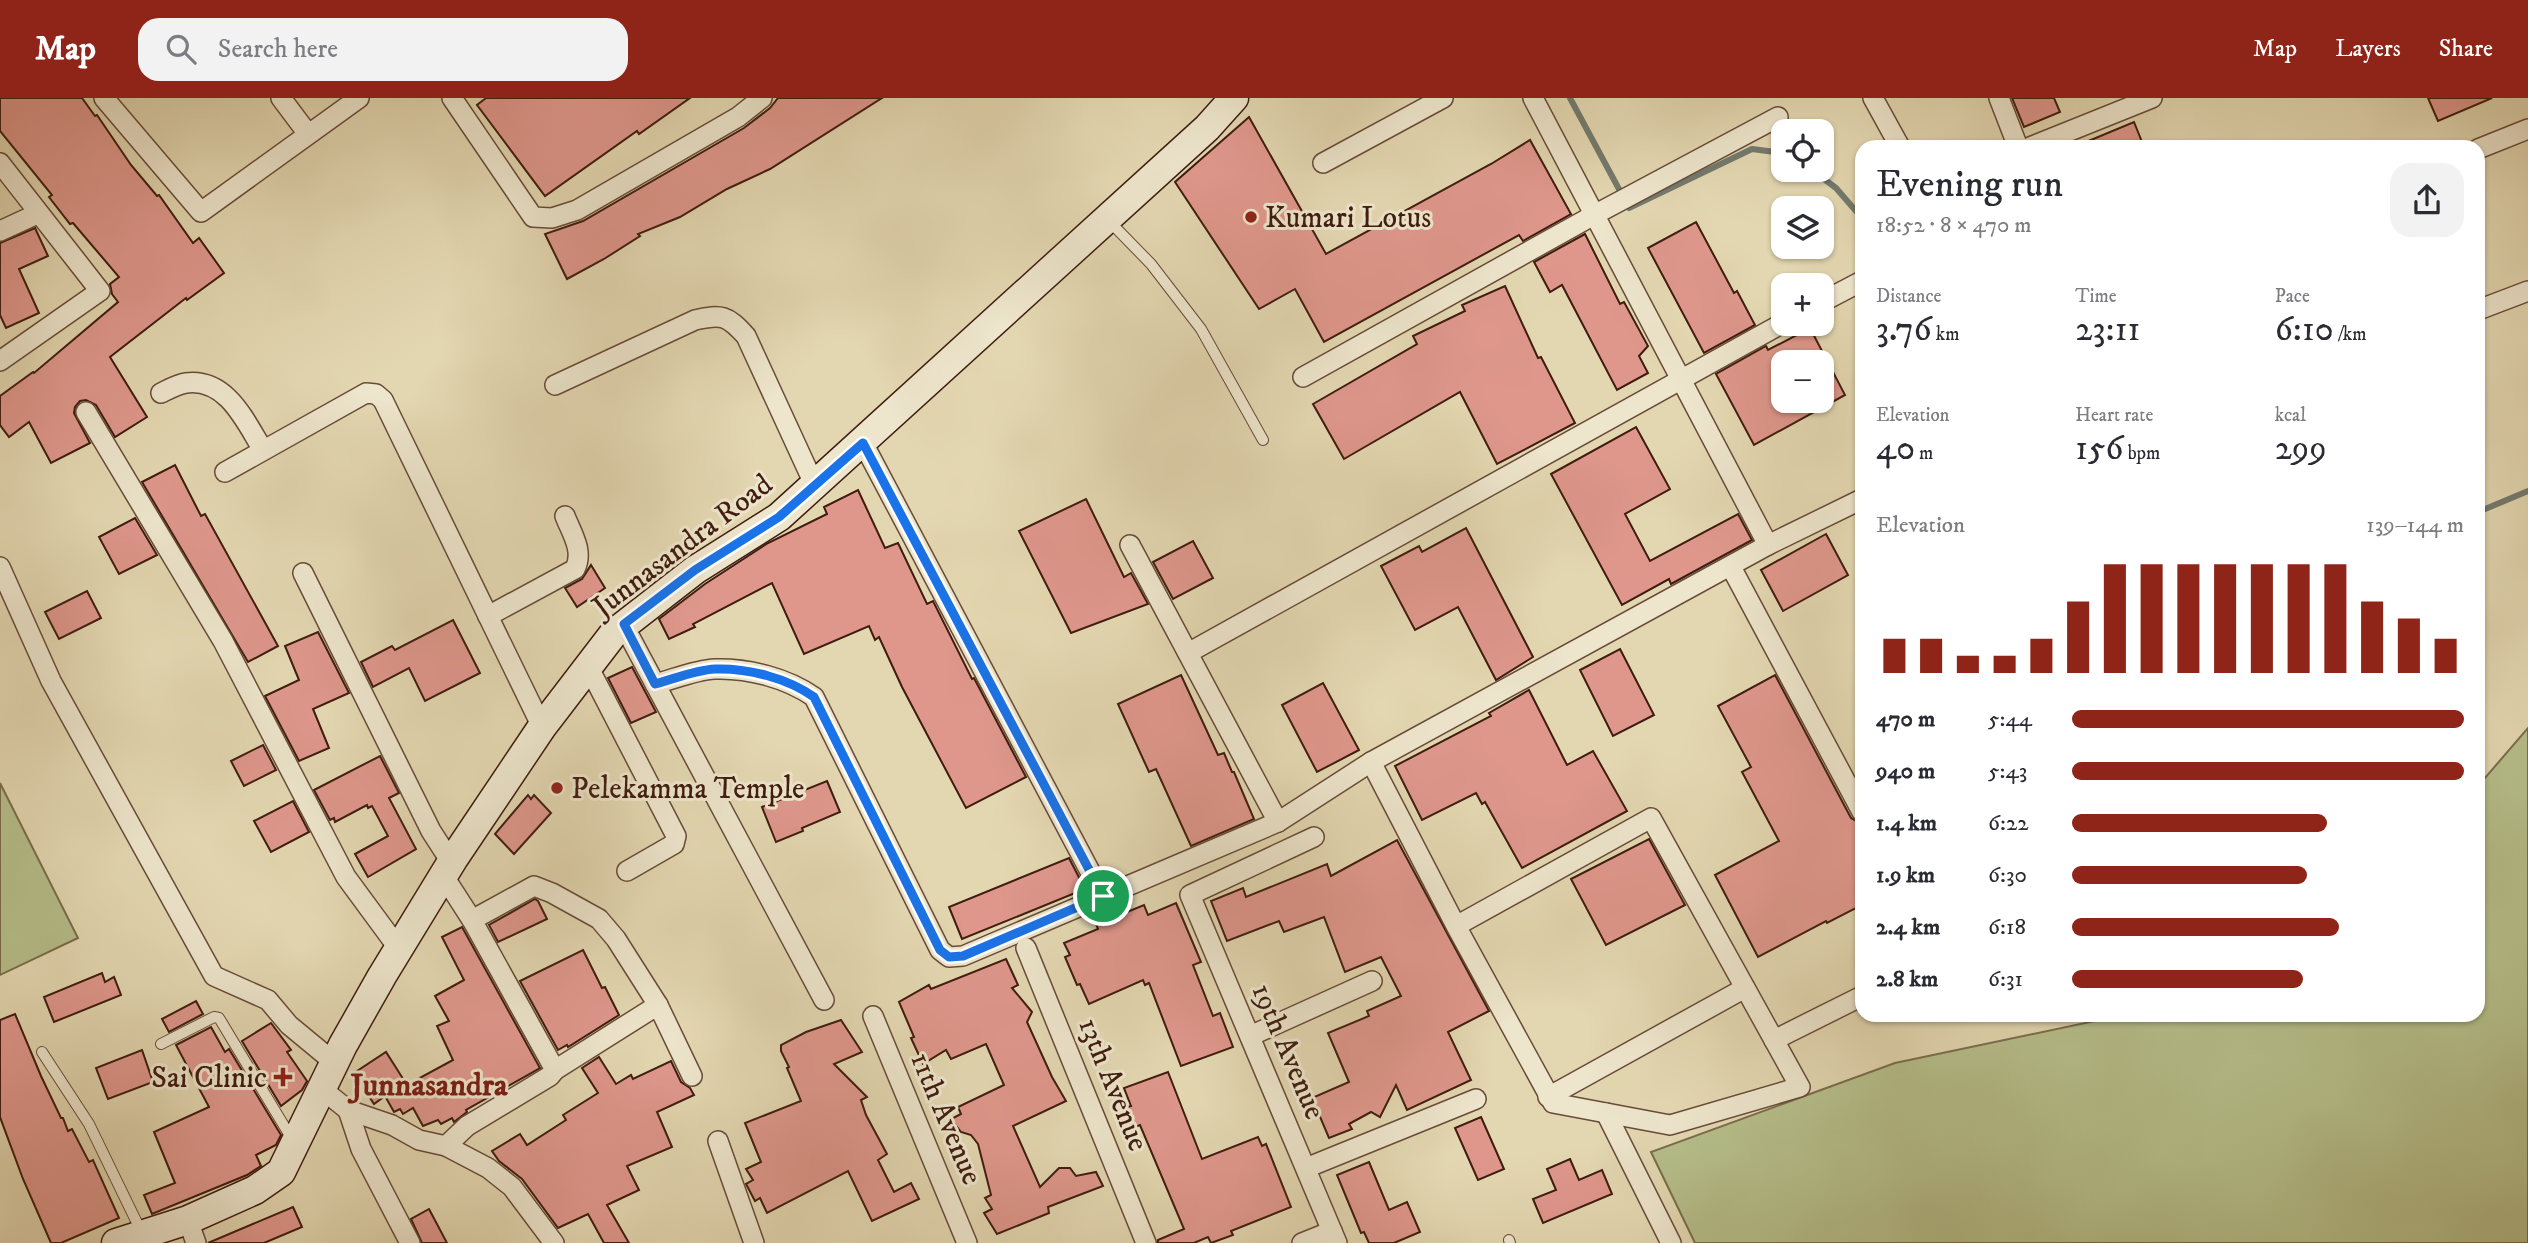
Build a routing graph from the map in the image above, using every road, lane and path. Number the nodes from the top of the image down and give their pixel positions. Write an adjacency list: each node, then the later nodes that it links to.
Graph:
1 (104, 98): 14 (street)
2 (281, 98): 14 (street)
3 (359, 98): 14 (street)
4 (762, 98): 11 (street)
5 (1234, 98): 23 (street, Junnasandra Road)
6 (1443, 98): 20 (street)
7 (1533, 98): 22 (street)
8 (1873, 98): 15 (street)
9 (1999, 98): 16 (street)
10 (2152, 98): 17 (street)
11 (458, 100)
12 (1778, 117): 22 (street)
13 (2528, 129): 18 (street)
14 (308, 134)
15 (1896, 140)
16 (2015, 140)
17 (2047, 140)
18 (2485, 146)
19 (0, 163): 21 (street)
20 (1323, 163)
21 (37, 214): 24 (street); 30 (street)
22 (1594, 215): 31 (street); 32 (street)
23 (1107, 219): 36 (lane); 37 (street, Junnasandra Road)
24 (0, 230)
25 (1855, 285): 27 (street)
26 (2528, 291): 28 (street)
27 (1834, 296)
28 (2485, 307)
29 (1771, 329): 32 (street)
30 (0, 362)
31 (1303, 377)
32 (1681, 378): 44 (street); 50 (street)
33 (555, 385): 40 (street)
34 (161, 393): 38 (street)
35 (86, 412): 64 (street)
36 (1263, 440)
37 (863, 443): 40 (street, Junnasandra Road); 60 (street)
38 (263, 450): 39 (street); 48 (street)
39 (225, 472)
40 (815, 486): 49 (street, Junnasandra Road)
41 (1855, 502): 44 (street)
42 (565, 516): 48 (street)
43 (1130, 545): 50 (street)
44 (1768, 545): 46 (street)
45 (0, 567): 75 (street)
46 (1731, 567): 54 (street); 55 (street)
47 (303, 573): 58 (street)
48 (488, 616): 53 (street)
49 (624, 624): 51 (street, Junnasandra Road); 52 (street)
50 (1188, 653): 56 (street)
51 (588, 666): 53 (street, Junnasandra Road); 59 (street)
52 (655, 684): 60 (street); 67 (street)
53 (542, 727): 58 (street, Junnasandra Road)
54 (1371, 762): 56 (street); 62 (street)
55 (1855, 799)
56 (1278, 822): 60 (street)
57 (1314, 837): 71 (street, 19th Avenue)
58 (447, 869): 61 (street); 64 (street, Junnasandra Road)
59 (627, 871)
60 (1103, 896)
61 (472, 920): 69 (street); 76 (street)
62 (1456, 926): 66 (street); 79 (street)
63 (1026, 948): 95 (street, 13th Avenue)
64 (399, 949): 75 (street, Junnasandra Road)
65 (1373, 981): 71 (street)
66 (1745, 988): 72 (street); 79 (street)
67 (824, 1000)
68 (1855, 1000): 72 (street)
69 (658, 1005): 76 (street); 77 (street)
70 (873, 1016): 94 (street, 11th Avenue)
71 (1250, 1036): 86 (street, 19th Avenue)
72 (1774, 1040): 82 (street)
73 (161, 1044): 84 (lane)
74 (43, 1052): 88 (lane)
75 (335, 1063): 78 (street, Junnasandra Road)
76 (555, 1070): 85 (street)
77 (692, 1076)
78 (323, 1090): 81 (street); 84 (street, Junnasandra Road)
79 (1548, 1097): 82 (street)
80 (1476, 1099): 86 (street)
81 (348, 1110): 85 (street); 91 (street)
82 (1606, 1113): 97 (street)
83 (718, 1141): 93 (street)
84 (296, 1146): 87 (street, Junnasandra Road)
85 (446, 1146): 92 (street)
86 (1306, 1168): 89 (street, 19th Avenue)
87 (192, 1231): 88 (street, Junnasandra Road)
88 (143, 1234): 90 (street, Junnasandra Road)
89 (1334, 1237): 96 (street)
90 (116, 1243)
91 (410, 1243)
92 (554, 1243)
93 (754, 1243)
94 (967, 1243)
95 (1146, 1243)
96 (1302, 1243)
97 (1671, 1243)

